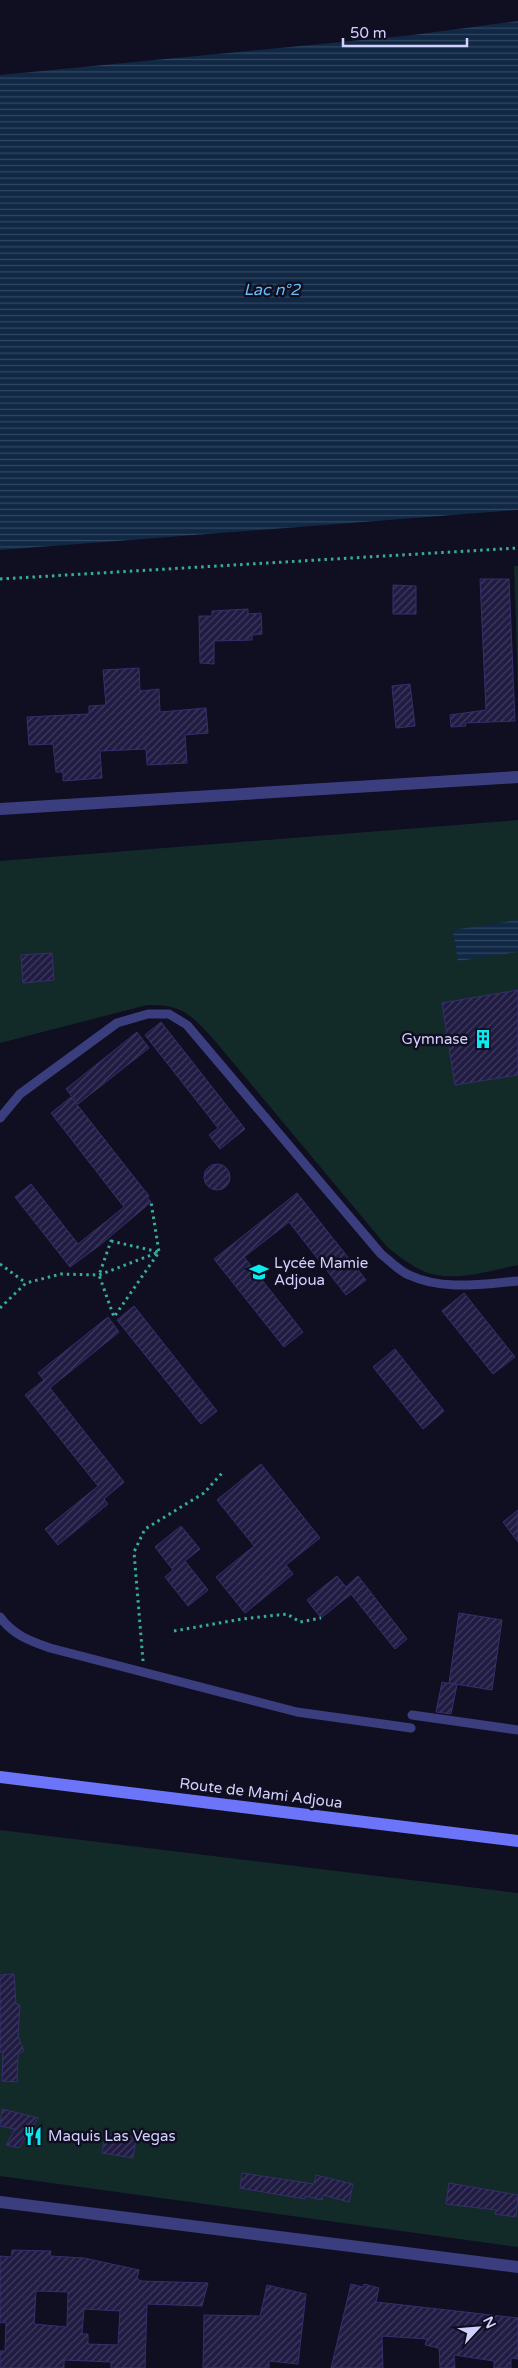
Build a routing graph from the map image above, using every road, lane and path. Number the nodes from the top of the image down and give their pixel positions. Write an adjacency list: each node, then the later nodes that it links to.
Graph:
1 (518, 548): 2 (path)
2 (0, 579)
3 (518, 777): 4 (street)
4 (0, 809)
5 (0, 1118): 10 (lane)
6 (151, 1202): 7 (path)
7 (159, 1252): 9 (path); 9 (path); 9 (path)
8 (0, 1264): 11 (path)
9 (98, 1275): 11 (path)
10 (518, 1281)
11 (26, 1283): 12 (path)
12 (0, 1308)
13 (223, 1472): 17 (path)
14 (0, 1618): 17 (lane)
15 (321, 1618): 16 (path)
16 (174, 1631)
17 (144, 1671): 19 (lane)
18 (412, 1715): 20 (lane)
19 (411, 1728)
20 (518, 1730)
21 (0, 1777): 22 (street, Route de Mami Adjoua)
22 (518, 1841)
23 (0, 2202): 24 (street)
24 (518, 2267)

